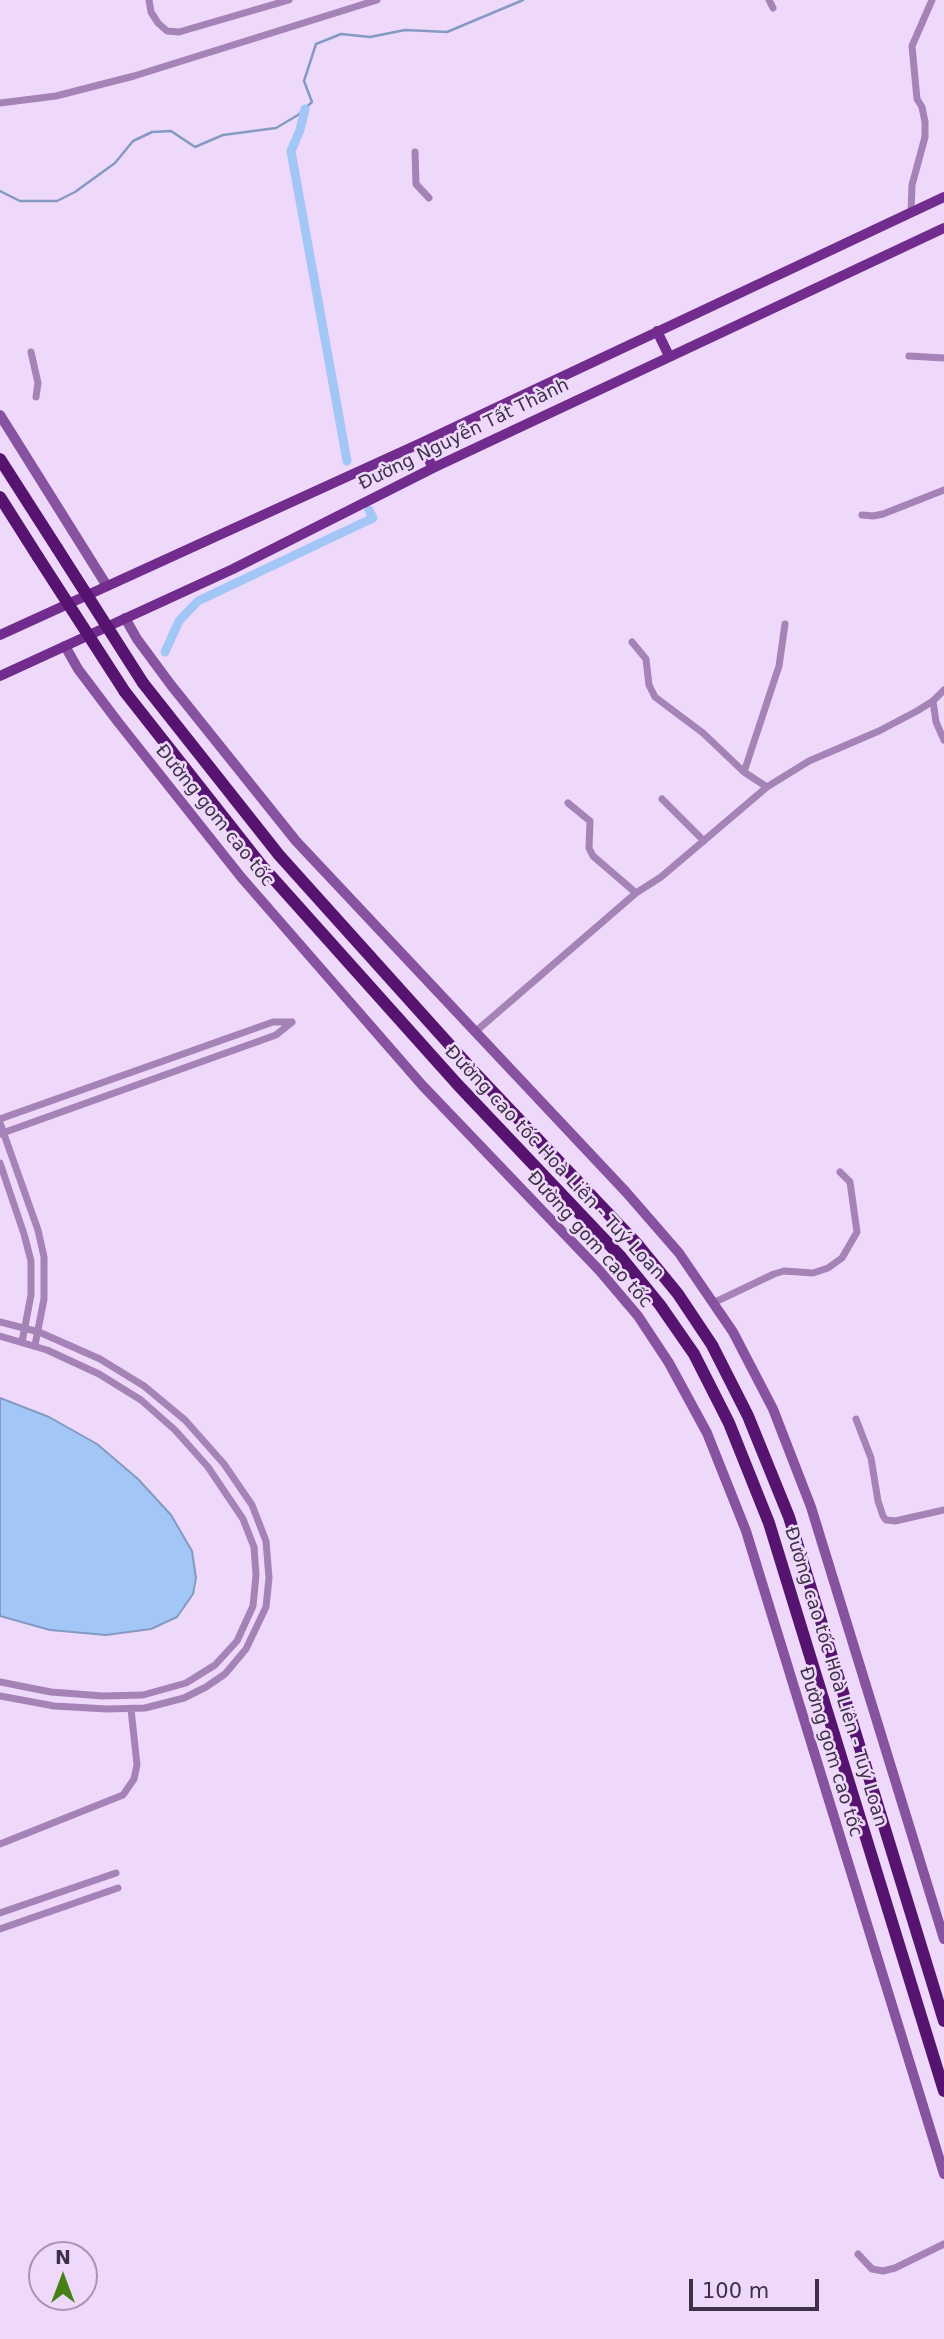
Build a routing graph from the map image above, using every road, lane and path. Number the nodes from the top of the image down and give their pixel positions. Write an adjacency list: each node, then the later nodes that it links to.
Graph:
1 (149, 0): 2 (street)
2 (289, 0)
3 (377, 0): 5 (street)
4 (932, 0): 9 (street)
5 (0, 103)
6 (415, 152): 8 (street)
7 (944, 197): 9 (main road, Đường Nguyễn Tất Thành)
8 (429, 198)
9 (911, 213): 11 (main road, Đường Nguyễn Tất Thành)
10 (944, 228): 13 (main road, Đường Nguyễn Tất Thành)
11 (657, 331): 13 (main road); 18 (main road, Đường Nguyễn Tất Thành)
12 (31, 352): 16 (street)
13 (669, 356): 20 (main road, Đường Nguyễn Tất Thành)
14 (909, 356): 15 (street)
15 (944, 358)
16 (36, 397)
17 (0, 415): 24 (main road)
18 (421, 443): 20 (main road); 24 (main road, Đường Nguyễn Tất Thành)
19 (0, 458): 67 (highway, Đường cao tốc Hoà Liên - Tuý Loan, bridge)
20 (433, 468): 25 (main road, Đường Nguyễn Tất Thành)
21 (944, 490): 23 (street)
22 (0, 497): 68 (highway, Đường cao tốc Hoà Liên - Tuý Loan, bridge)
23 (862, 514)
24 (107, 586): 27 (main road, Đường Nguyễn Tất Thành)
25 (125, 618): 29 (main road, Đường Nguyễn Tất Thành); 40 (main road)
26 (785, 624): 34 (street)
27 (0, 635)
28 (632, 642): 34 (street)
29 (65, 646): 30 (main road, Đường Nguyễn Tất Thành); 69 (main road, Đường gom cao tốc)
30 (0, 676)
31 (943, 692): 32 (street)
32 (933, 701): 33 (street); 35 (street)
33 (944, 740)
34 (744, 772): 35 (street)
35 (767, 787): 38 (street)
36 (662, 799): 38 (street)
37 (568, 803): 39 (street)
38 (704, 841): 39 (street)
39 (636, 893): 40 (street)
40 (475, 1032): 45 (main road)
41 (0, 1121): 42 (street); 42 (street)
42 (2, 1133): 48 (street)
43 (0, 1163): 47 (street)
44 (840, 1172): 45 (street)
45 (713, 1303): 66 (main road)
46 (0, 1322): 47 (street)
47 (26, 1328): 48 (street); 50 (street)
48 (39, 1332): 51 (street); 53 (street)
49 (0, 1336): 50 (street)
50 (22, 1342): 51 (street)
51 (35, 1345): 54 (street)
52 (856, 1419): 55 (street)
53 (195, 1430): 54 (street); 57 (street)
54 (185, 1440): 56 (street)
55 (944, 1510)
56 (240, 1636): 57 (street); 58 (street)
57 (251, 1642): 60 (street)
58 (0, 1682)
59 (0, 1696): 60 (street)
60 (131, 1709): 61 (street)
61 (0, 1844)
62 (116, 1873): 64 (street)
63 (118, 1888): 65 (street)
64 (0, 1913)
65 (0, 1929)
66 (944, 1939)
67 (944, 2021)
68 (944, 2091)
69 (944, 2174)
70 (944, 2244): 71 (street)
71 (858, 2254)

